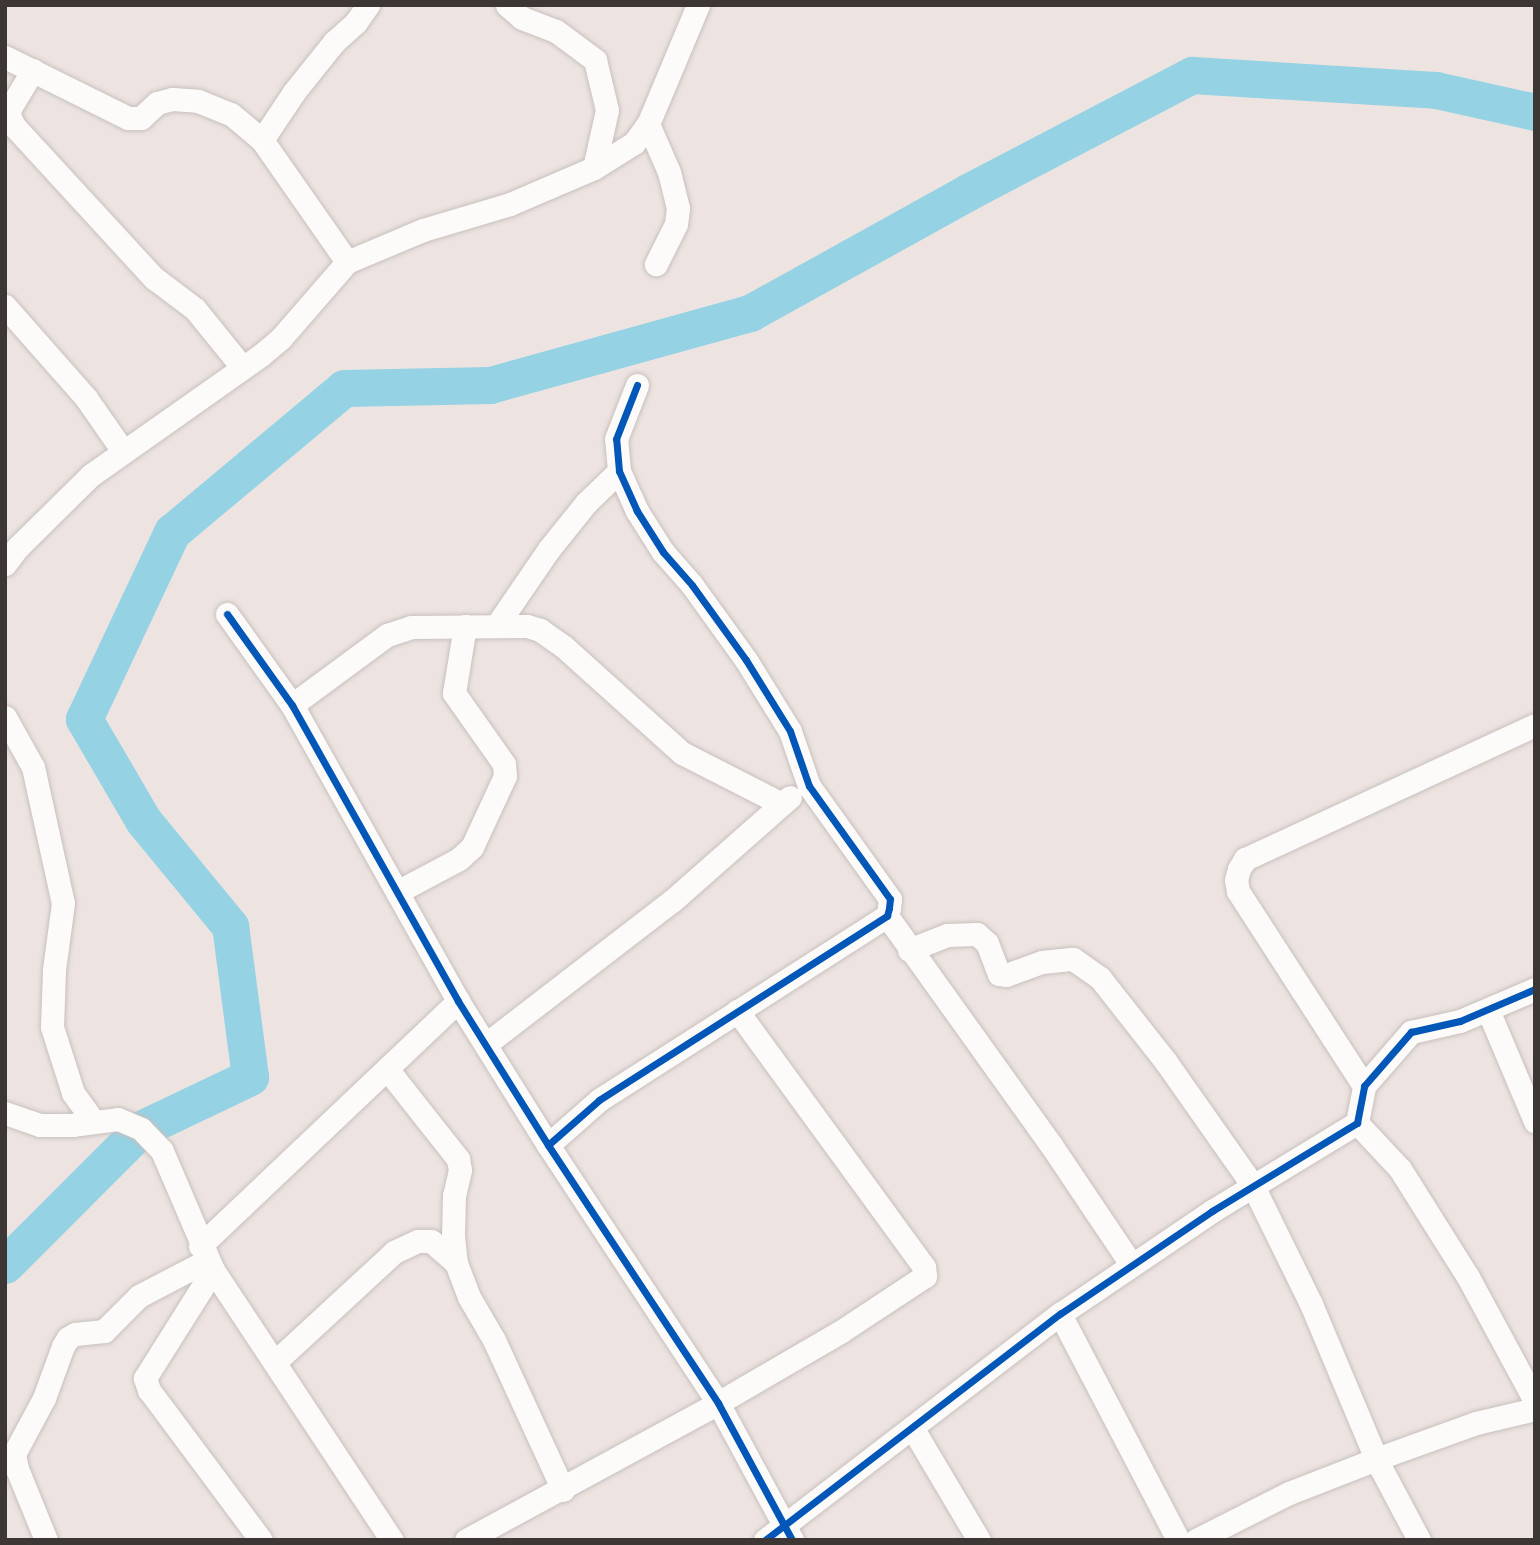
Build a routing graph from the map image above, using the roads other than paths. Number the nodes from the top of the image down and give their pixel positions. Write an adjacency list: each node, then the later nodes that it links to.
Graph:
1 (368, 5): 7 (street)
2 (507, 5): 8 (street)
3 (698, 5): 6 (street)
4 (5, 57): 5 (street)
5 (33, 70): 7 (street); 12 (street)
6 (648, 124): 8 (street); 10 (street)
7 (262, 140): 9 (street)
8 (594, 167): 9 (street)
9 (346, 262): 12 (street)
10 (656, 264)
11 (5, 306): 14 (street)
12 (242, 367): 14 (street)
13 (637, 384): 15 (street)
14 (123, 451): 16 (street)
15 (620, 471): 18 (street); 23 (street)
16 (5, 564)
17 (227, 614): 20 (street)
18 (497, 625): 19 (street); 24 (street)
19 (465, 626): 20 (street); 25 (street)
20 (292, 705): 25 (street)
21 (5, 717): 36 (street)
22 (1535, 725): 34 (street)
23 (809, 786): 24 (street); 26 (street)
24 (780, 803): 32 (street)
25 (397, 892): 29 (street)
26 (887, 916): 27 (street); 31 (street)
27 (909, 950): 40 (street); 43 (street)
28 (1535, 989): 30 (street)
29 (458, 1001): 32 (street); 33 (street)
30 (1489, 1010): 34 (street); 37 (street)
31 (737, 1011): 39 (street); 49 (street)
32 (486, 1044): 39 (street)
33 (387, 1069): 41 (street); 42 (street)
34 (1364, 1086): 38 (street)
35 (7, 1116): 36 (street)
36 (93, 1121): 41 (street)
37 (1535, 1121)
38 (1357, 1123): 40 (street); 48 (street)
39 (548, 1145): 49 (street)
40 (1253, 1186): 43 (street); 52 (street)
41 (207, 1259): 44 (street); 45 (street); 47 (street)
42 (456, 1263): 47 (street); 53 (street)
43 (1131, 1265): 46 (street)
44 (151, 1289): 45 (street); 55 (street)
45 (196, 1296): 56 (street)
46 (1060, 1314): 51 (street); 61 (street)
47 (275, 1362): 57 (street)
48 (1535, 1401)
49 (718, 1404): 53 (street); 54 (street)
50 (1535, 1409): 52 (street)
51 (913, 1429): 54 (street); 60 (street)
52 (1376, 1459): 62 (street); 63 (street)
53 (563, 1490): 58 (street)
54 (789, 1532): 59 (street)
55 (46, 1540)
56 (261, 1540)
57 (392, 1540)
58 (466, 1540)
59 (765, 1540)
60 (979, 1540)
61 (1178, 1540)
62 (1196, 1540)
63 (1419, 1540)

